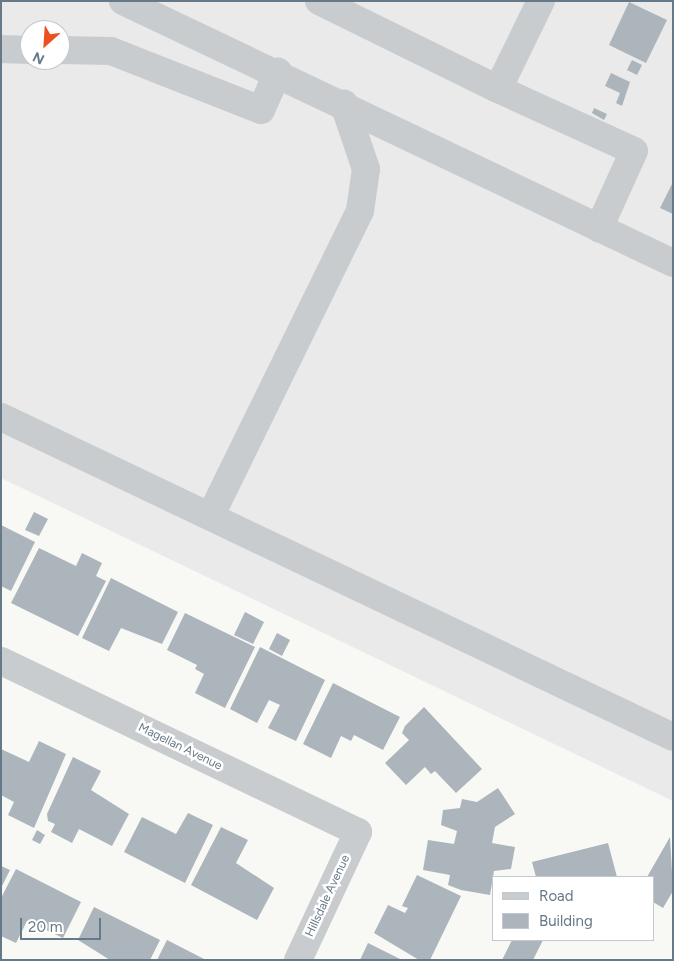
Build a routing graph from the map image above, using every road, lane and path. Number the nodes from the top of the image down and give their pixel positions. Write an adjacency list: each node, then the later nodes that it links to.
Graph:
1 (123, 1): 7 (street)
2 (319, 1): 8 (street)
3 (541, 1): 8 (street)
4 (1, 49): 5 (street)
5 (20, 50)
6 (70, 50): 7 (street)
7 (278, 72): 9 (street)
8 (498, 90): 10 (street)
9 (344, 104): 10 (street); 13 (street)
10 (599, 228): 11 (street)
11 (673, 263)
12 (1, 417): 13 (street)
13 (210, 516): 15 (street)
14 (1, 661): 16 (street, Magellan Avenue)
15 (673, 737)
16 (358, 832): 17 (street, Hillsdale Avenue)
17 (298, 960)

